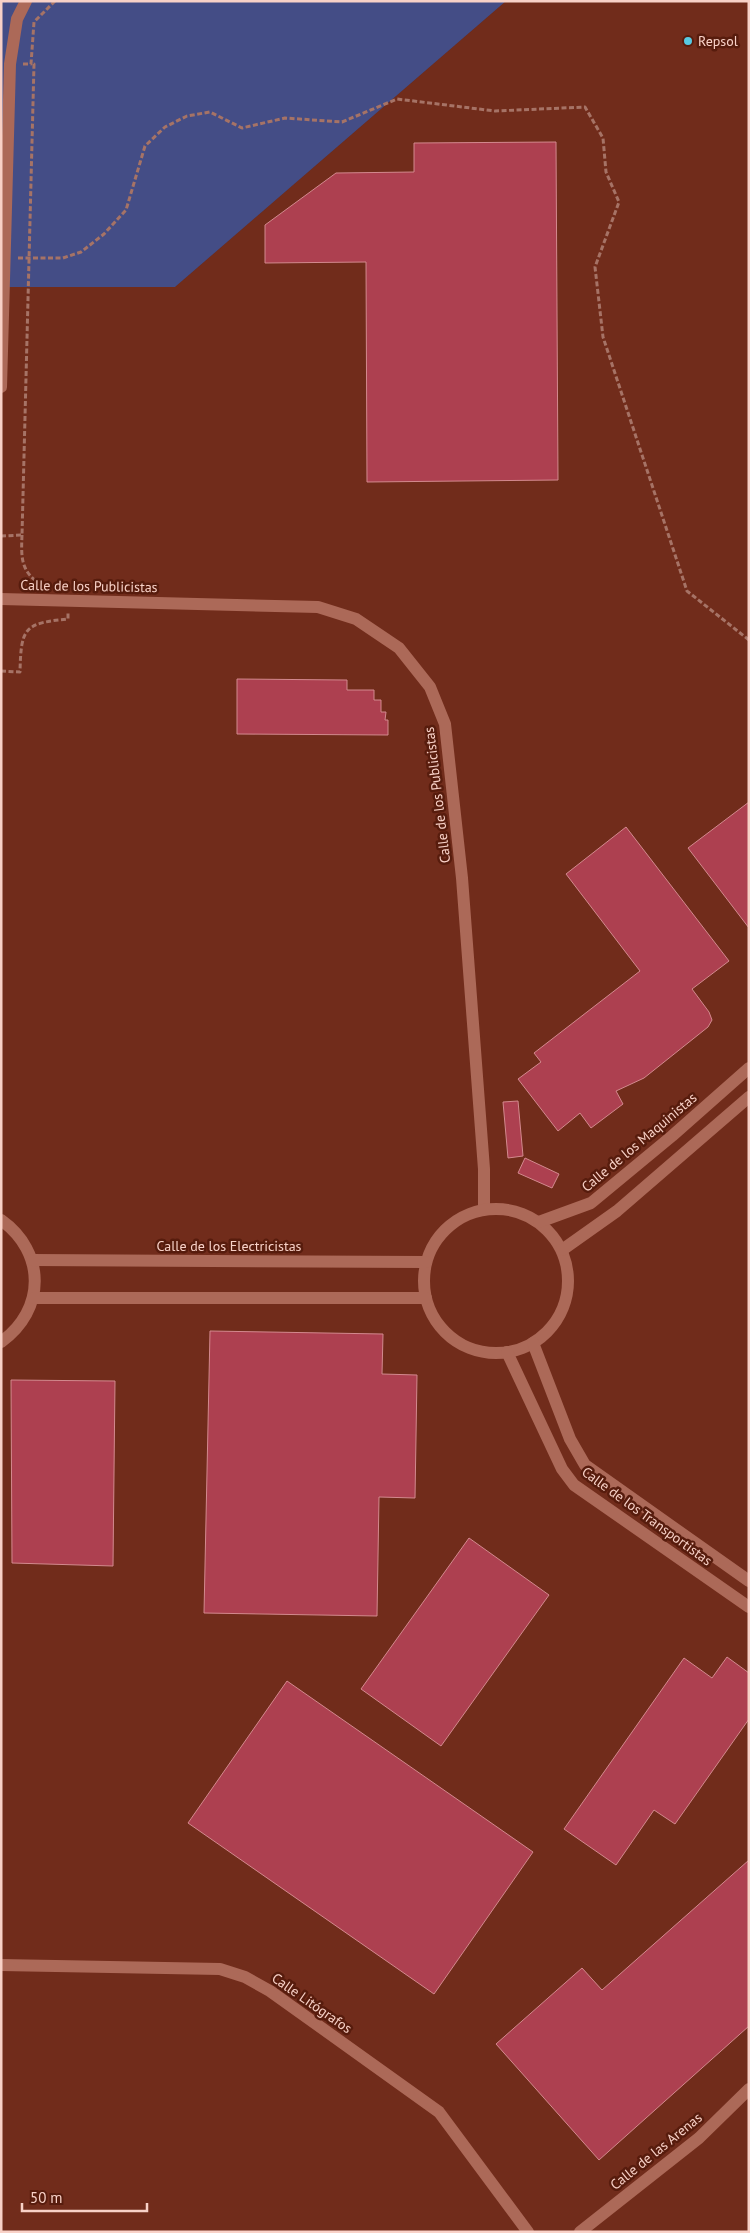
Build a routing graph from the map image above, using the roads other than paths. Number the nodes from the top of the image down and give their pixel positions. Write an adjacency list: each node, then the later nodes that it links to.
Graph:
1 (26, 1): 2 (street)
2 (1, 387)
3 (1, 599): 6 (street, Calle de los Publicistas)
4 (749, 1068): 8 (street, Calle de los Maquinistas)
5 (749, 1097): 9 (street)
6 (484, 1209): 8 (street); 11 (street)
7 (1, 1220): 10 (street)
8 (539, 1222): 9 (street)
9 (562, 1250): 15 (street)
10 (32, 1260): 11 (street, Calle de los Electricistas); 12 (street)
11 (426, 1262): 13 (street)
12 (34, 1298): 13 (street); 14 (street)
13 (426, 1298): 16 (street)
14 (1, 1342)
15 (533, 1343): 16 (street); 17 (street, Calle de los Transportistas)
16 (507, 1352): 18 (street, Calle de los Transportistas)
17 (749, 1581)
18 (749, 1607)
19 (1, 1965): 21 (street, Calle Litógrafos)
20 (749, 2089): 22 (street, Calle de las Arenas)
21 (528, 2232)
22 (580, 2232)

